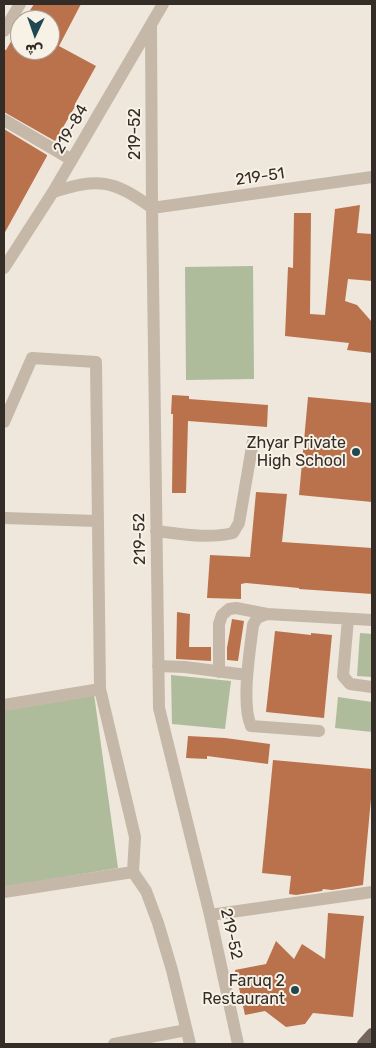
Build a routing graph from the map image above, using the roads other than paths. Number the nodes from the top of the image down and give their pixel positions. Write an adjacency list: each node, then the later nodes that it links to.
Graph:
1 (20, 4): 4 (street)
2 (163, 4): 3 (street, 219-84)
3 (151, 25): 6 (street, 219-84); 9 (street, 219-52)
4 (4, 31)
5 (4, 120): 6 (street)
6 (72, 160): 8 (street, 219-84)
7 (372, 178): 9 (street, 219-51)
8 (53, 192): 9 (street); 10 (street, 219-84)
9 (152, 208): 16 (street, 219-52)
10 (9, 248): 11 (street, 219-84)
11 (4, 268)
12 (4, 422): 15 (street)
13 (253, 441): 16 (street)
14 (4, 518): 15 (street)
15 (97, 521): 24 (street)
16 (156, 532): 20 (street, 219-52)
17 (267, 614): 18 (street); 21 (street); 22 (street)
18 (348, 619): 19 (street); 23 (street)
19 (372, 620)
20 (158, 666): 21 (street); 30 (street, 219-52)
21 (219, 672): 22 (street)
22 (247, 676): 26 (street)
23 (372, 687)
24 (100, 689): 25 (street); 27 (street)
25 (4, 705)
26 (319, 731)
27 (133, 872): 28 (street); 31 (street)
28 (4, 892)
29 (372, 892): 30 (street)
30 (210, 915): 35 (street, 219-52)
31 (186, 1030): 33 (street); 34 (street)
32 (372, 1034): 36 (main road)
33 (114, 1044)
34 (190, 1044)
35 (238, 1044)
36 (364, 1044)

